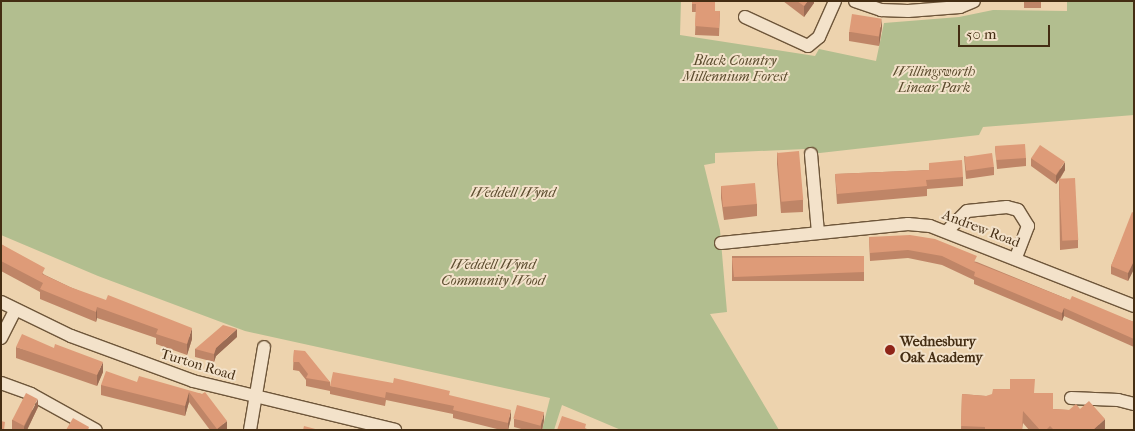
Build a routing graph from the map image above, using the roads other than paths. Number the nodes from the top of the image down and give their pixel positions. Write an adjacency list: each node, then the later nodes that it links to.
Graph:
1 (836, 1): 4 (street)
2 (855, 1): 3 (street)
3 (974, 1)
4 (745, 17)
5 (811, 154): 7 (street)
6 (947, 231): 7 (street, Andrew Road); 9 (street, Andrew Road); 9 (street)
7 (818, 233): 8 (street, Andrew Road)
8 (721, 243)
9 (1016, 258): 11 (street, Andrew Road)
10 (1, 302): 12 (street, Turton Road)
11 (1134, 306)
12 (15, 310): 13 (street); 16 (street, Turton Road)
13 (1, 338)
14 (264, 347): 16 (street)
15 (1, 383): 19 (street)
16 (254, 397): 20 (street); 21 (street, Turton Road)
17 (1071, 398): 18 (street)
18 (1134, 404)
19 (96, 430)
20 (250, 430)
21 (395, 430)

